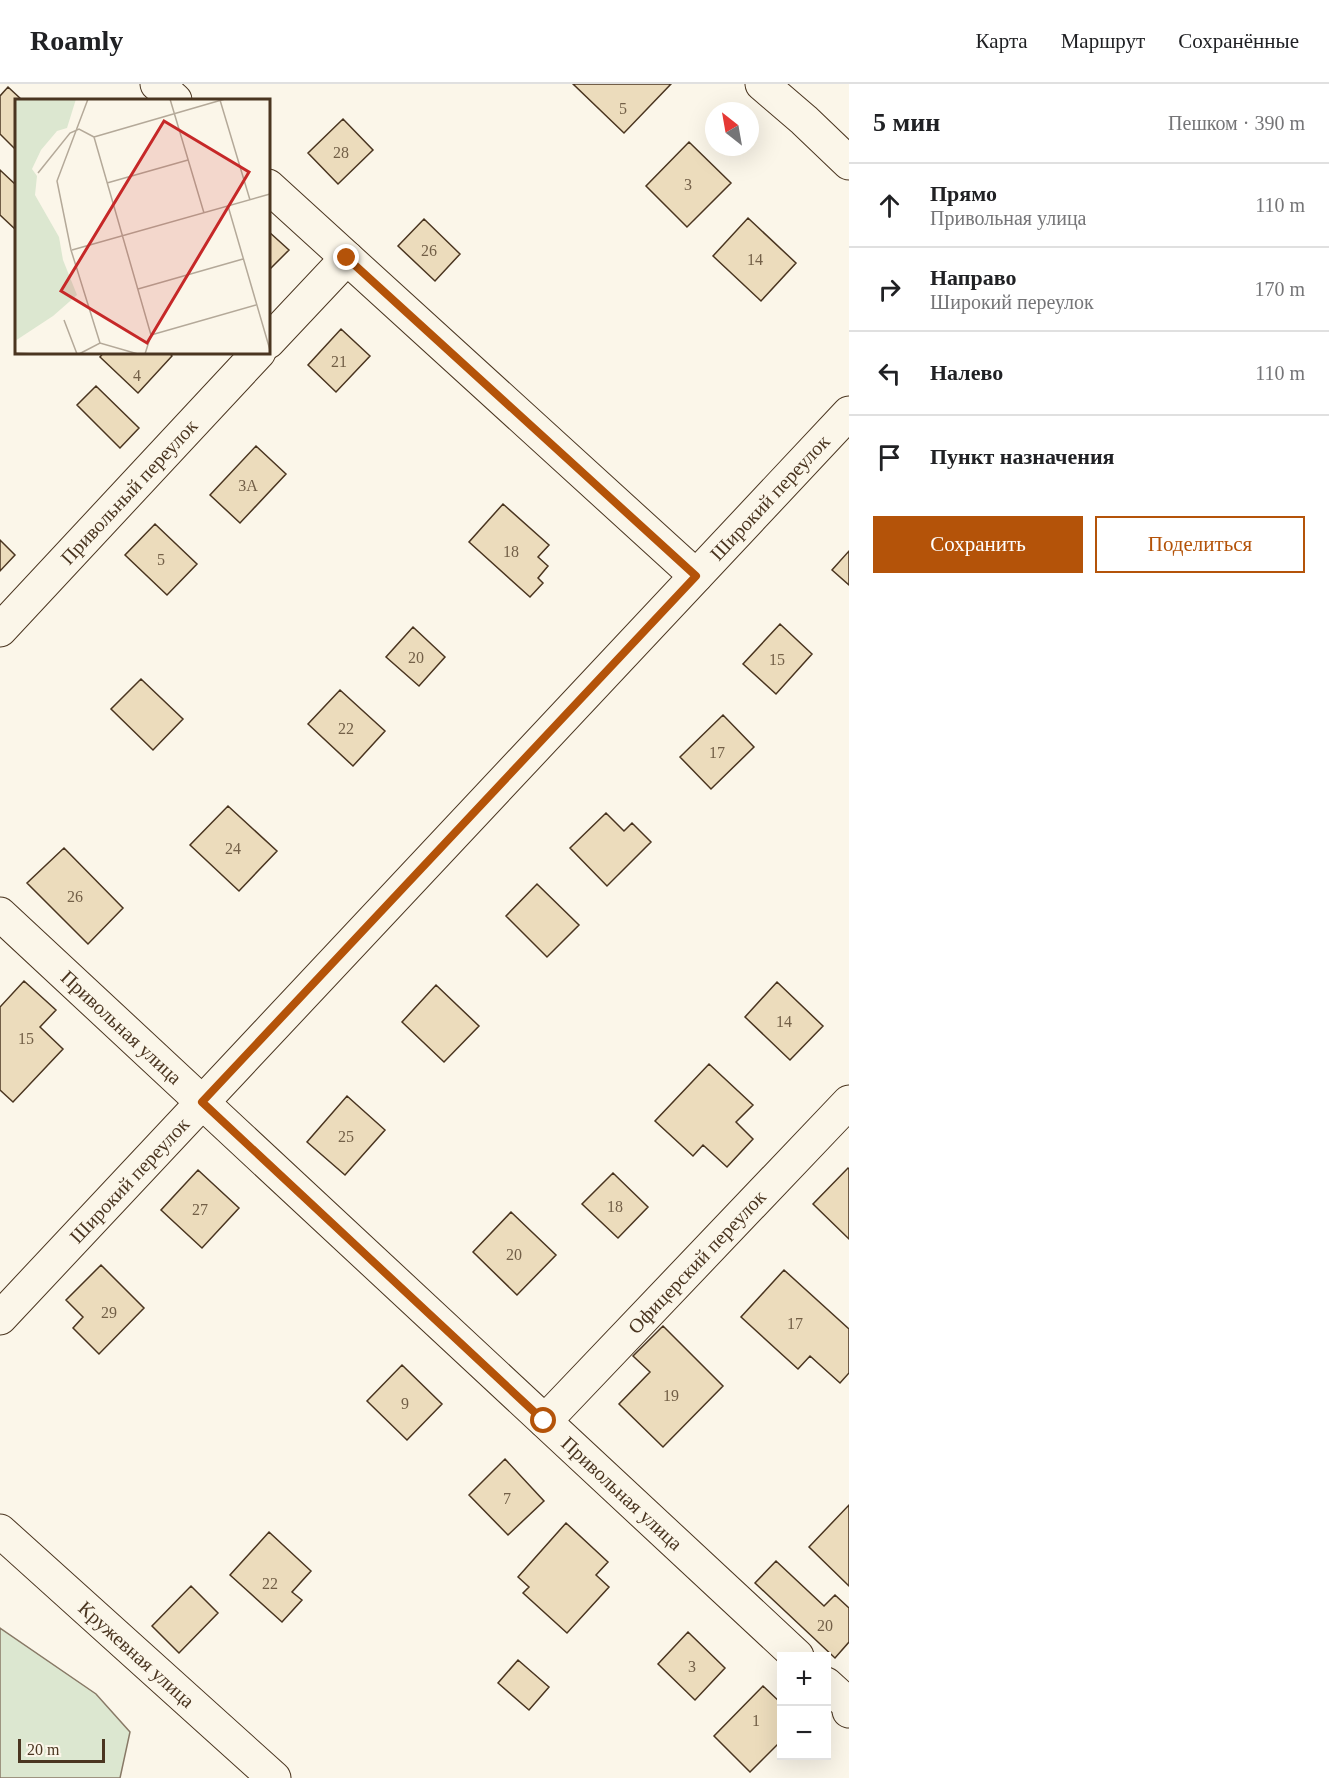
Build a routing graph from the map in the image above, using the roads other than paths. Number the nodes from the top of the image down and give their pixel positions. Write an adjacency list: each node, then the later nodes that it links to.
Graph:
1 (157, 84): 3 (street)
2 (762, 84): 4 (street)
3 (174, 99)
4 (849, 163)
5 (270, 188): 6 (street)
6 (347, 258): 7 (street); 10 (street)
7 (270, 340)
8 (257, 354): 11 (street, Привольный переулок)
9 (846, 421): 10 (street, Широкий переулок)
10 (696, 576): 13 (street, Широкий переулок)
11 (0, 630)
12 (0, 914): 13 (street, Привольная улица)
13 (202, 1102): 15 (street, Широкий переулок); 16 (street, Привольная улица)
14 (849, 1102): 16 (street, Офицерский переулок)
15 (0, 1318)
16 (544, 1421): 18 (street, Привольная улица)
17 (0, 1531): 19 (street, Кружевная улица)
18 (793, 1652)
19 (274, 1778)

